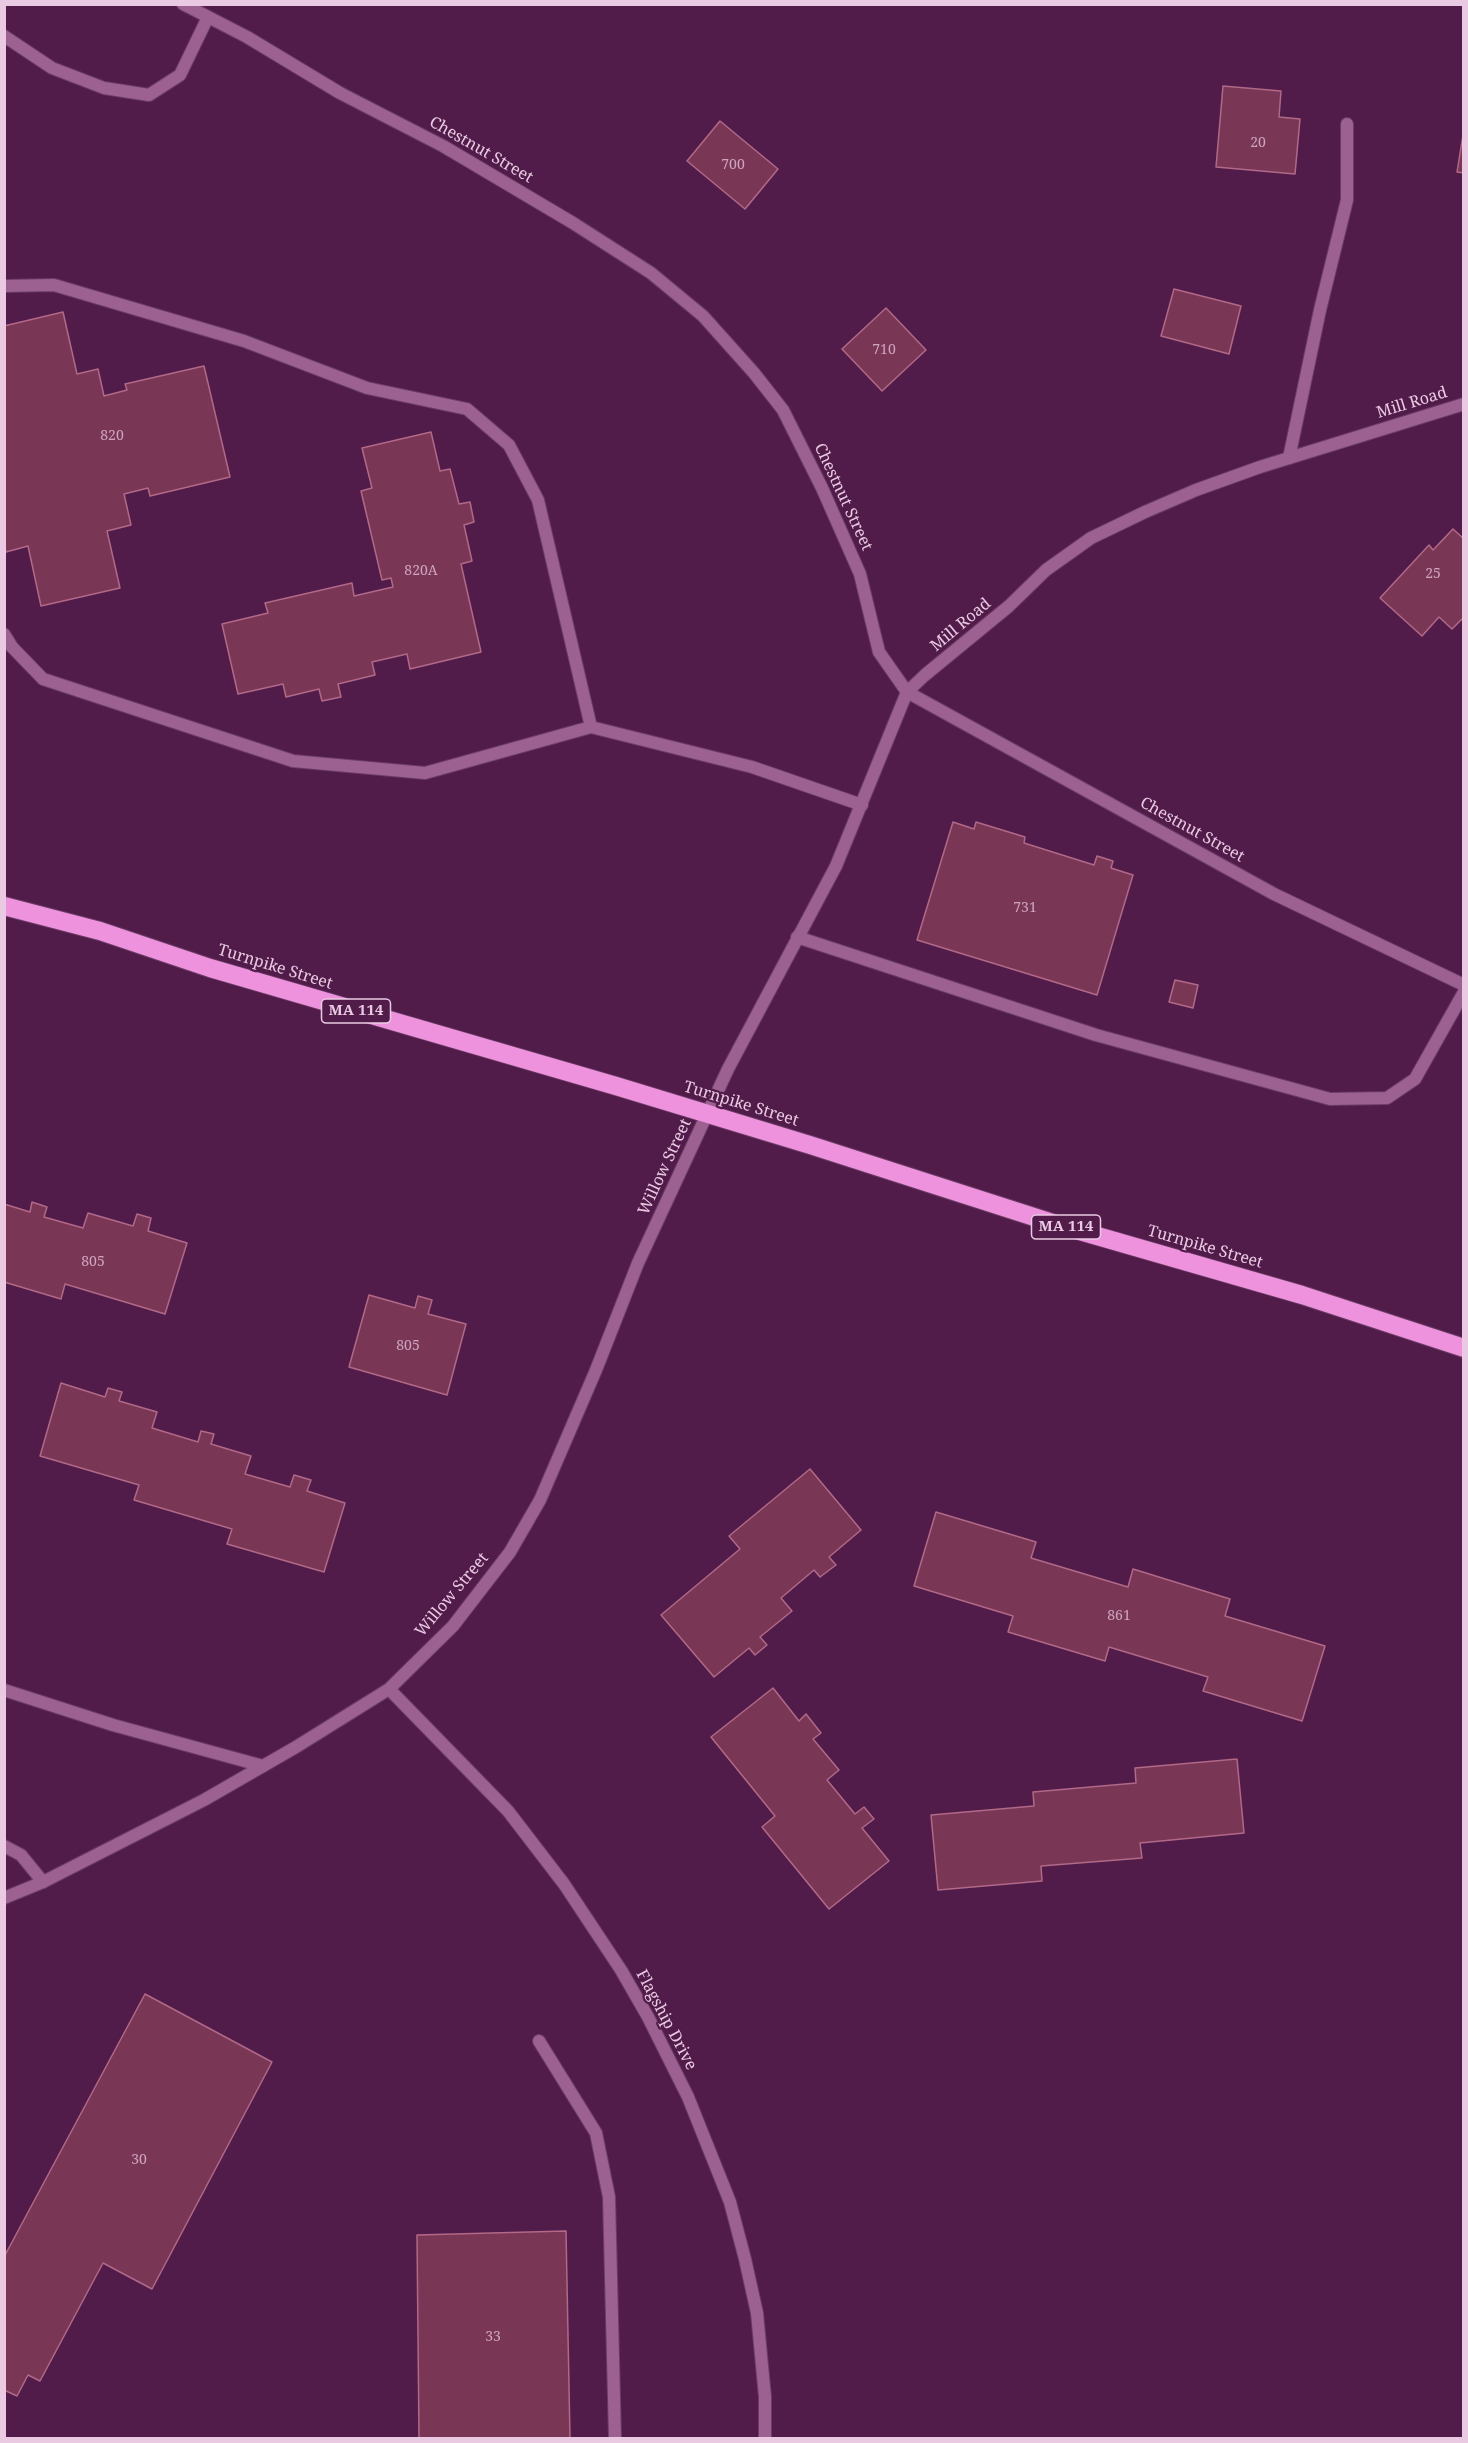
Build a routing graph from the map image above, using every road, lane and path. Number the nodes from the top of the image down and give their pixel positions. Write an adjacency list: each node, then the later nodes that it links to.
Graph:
1 (183, 4): 2 (street, Chestnut Street)
2 (208, 17): 3 (street); 9 (street, Chestnut Street)
3 (4, 36)
4 (1347, 124): 7 (street)
5 (4, 286): 10 (street)
6 (1464, 404): 7 (street, Mill Road)
7 (1289, 458): 9 (street, Mill Road)
8 (4, 634): 10 (street)
9 (907, 692): 11 (street, Mill Road); 14 (street, Chestnut Street)
10 (591, 727): 11 (street)
11 (862, 805): 13 (street, Mill Road)
12 (4, 906): 16 (highway, Turnpike Street / MA 114)
13 (797, 937): 15 (street); 16 (street, Mill Road)
14 (1464, 985)
15 (1464, 992)
16 (708, 1115): 17 (highway, Turnpike Street / MA 114); 18 (street, Willow Street)
17 (1464, 1348)
18 (389, 1689): 20 (street, Willow Street); 26 (street, Flagship Drive)
19 (4, 1690): 20 (street)
20 (262, 1766): 22 (street, Willow Street)
21 (4, 1846): 22 (street)
22 (43, 1882): 23 (street, Willow Street)
23 (4, 1898)
24 (539, 2041): 25 (street)
25 (615, 2439)
26 (765, 2439)

